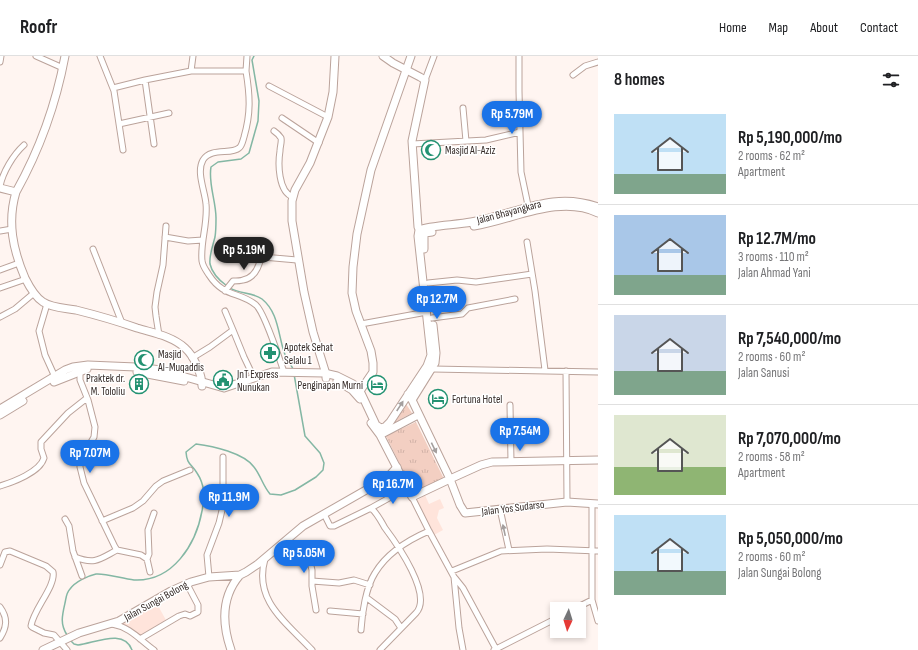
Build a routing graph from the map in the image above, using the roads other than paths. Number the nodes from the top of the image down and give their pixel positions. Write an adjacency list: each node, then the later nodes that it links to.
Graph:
1 (1, 56): 12 (street)
2 (36, 56): 14 (street)
3 (65, 56): 14 (street)
4 (100, 56): 22 (street)
5 (193, 56): 16 (street)
6 (247, 56): 17 (street)
7 (335, 56): 25 (street)
8 (382, 56): 15 (street)
9 (411, 56): 15 (street)
10 (434, 56): 20 (street)
11 (519, 56): 30 (street)
12 (0, 62)
13 (598, 62): 18 (street)
14 (62, 68): 38 (street)
15 (406, 70): 20 (street); 70 (street)
16 (191, 71): 17 (street); 19 (street)
17 (246, 71): 48 (street)
18 (572, 75)
19 (145, 80): 22 (street); 26 (street)
20 (425, 80): 34 (street)
21 (269, 86): 25 (street)
22 (113, 88): 28 (street)
23 (463, 108): 31 (street)
24 (169, 113): 26 (street)
25 (328, 117): 32 (street)
26 (150, 118): 28 (street); 33 (street)
27 (282, 118): 32 (street)
28 (119, 124): 36 (street)
29 (274, 131): 39 (street)
30 (520, 132): 31 (street); 41 (street)
31 (466, 141): 34 (street)
32 (319, 143): 39 (street)
33 (154, 144)
34 (412, 144): 46 (street)
35 (24, 145): 37 (street)
36 (123, 150)
37 (0, 187): 38 (street)
38 (16, 192): 44 (street)
39 (293, 197): 53 (street)
40 (598, 207): 41 (street, Jalan Bhayangkara)
41 (528, 209): 42 (street, Jalan Bhayangkara); 46 (street, Jalan Bhayangkara)
42 (598, 214)
43 (166, 226): 47 (street)
44 (12, 229): 45 (street); 54 (street)
45 (0, 231)
46 (421, 232): 55 (street)
47 (165, 237): 48 (street); 72 (street)
48 (203, 240): 61 (street)
49 (526, 242): 57 (street)
50 (220, 243): 52 (street)
51 (94, 249): 69 (street)
52 (261, 257): 53 (street); 61 (street)
53 (298, 260): 80 (street)
54 (19, 264): 56 (street); 58 (street)
55 (424, 268): 59 (street); 66 (street)
56 (0, 270)
57 (532, 274): 59 (street); 75 (street)
58 (26, 279): 60 (street); 62 (street)
59 (428, 283): 68 (street)
60 (0, 288)
61 (226, 291): 79 (street)
62 (34, 292): 64 (street); 67 (street)
63 (515, 299): 68 (street)
64 (47, 304): 69 (street); 81 (street)
65 (225, 311): 71 (street)
66 (427, 312): 70 (street); 85 (street)
67 (0, 317)
68 (432, 318): 74 (street)
69 (122, 323): 72 (street)
70 (362, 324): 84 (street)
71 (234, 330): 73 (street); 82 (street)
72 (159, 335): 73 (street)
73 (192, 358): 83 (street)
74 (433, 369): 75 (street); 85 (street)
75 (545, 370): 77 (street)
76 (80, 371): 83 (street); 86 (street); 88 (street)
77 (566, 371): 78 (street); 92 (street)
78 (598, 372)
79 (286, 373): 80 (street); 82 (street); 83 (street)
80 (326, 376): 84 (street); 90 (street)
81 (55, 377): 83 (street); 88 (street)
82 (254, 378): 83 (street)
83 (202, 384)
84 (360, 391): 85 (street, one-way to 85)
85 (410, 397): 89 (street)
86 (87, 398): 100 (street); 110 (street)
87 (510, 405): 94 (street)
88 (0, 412)
89 (418, 415): 90 (street); 99 (street, one-way to 99)
90 (380, 435): 95 (street)
91 (223, 457): 126 (street)
92 (567, 460): 93 (street); 94 (street); 103 (street)
93 (598, 460)
94 (511, 462): 99 (street)
95 (397, 467): 97 (street); 98 (street)
96 (190, 470): 110 (street)
97 (400, 475): 98 (street); 101 (street)
98 (387, 478): 108 (street)
99 (450, 479): 102 (street); 106 (street, Jalan Yos Sudarso)
100 (0, 486)
101 (407, 488): 102 (street); 105 (street)
102 (412, 498): 111 (street)
103 (567, 502): 104 (street, Jalan Yos Sudarso); 106 (street, Jalan Yos Sudarso)
104 (595, 504): 116 (street)
105 (371, 508): 108 (street); 113 (street)
106 (500, 509): 115 (street, one-way to 106)
107 (154, 513): 120 (street)
108 (324, 514): 112 (street)
109 (65, 519): 118 (street)
110 (102, 521): 114 (street)
111 (429, 531): 113 (street); 123 (street)
112 (288, 539): 119 (street); 128 (street)
113 (399, 548): 130 (street); 141 (street)
114 (117, 550): 118 (street); 120 (street)
115 (508, 550): 116 (street); 123 (street)
116 (592, 550): 117 (street); 132 (street)
117 (598, 551)
118 (75, 557): 125 (street)
119 (265, 558): 124 (street); 151 (street)
120 (147, 560): 122 (street)
121 (0, 565): 145 (street)
122 (150, 572)
123 (452, 572): 127 (street)
124 (240, 575): 126 (street, Jalan Sungai Bolong); 150 (street)
125 (82, 576)
126 (209, 577): 129 (street, Jalan Sungai Bolong)
127 (454, 577): 146 (street); 153 (street)
128 (312, 582): 130 (street); 135 (street)
129 (187, 584): 140 (street, Jalan Sungai Bolong); 144 (street)
130 (370, 585): 131 (street)
131 (367, 598): 137 (street); 141 (street)
132 (592, 600): 133 (street); 138 (street)
133 (586, 603)
134 (0, 607): 143 (street)
135 (316, 610)
136 (330, 611): 137 (street)
137 (363, 614): 142 (street)
138 (598, 621)
139 (550, 622): 146 (street)
140 (112, 624): 144 (street); 145 (street, Jalan Sungai Bolong)
141 (401, 628): 152 (street)
142 (361, 630)
143 (0, 638)
144 (140, 639): 149 (street)
145 (63, 641): 147 (street, Jalan Sungai Bolong); 148 (street)
146 (495, 649)
147 (43, 650)
148 (67, 650)
149 (154, 650)
150 (231, 650)
151 (312, 650)
152 (380, 650)
153 (463, 650)

